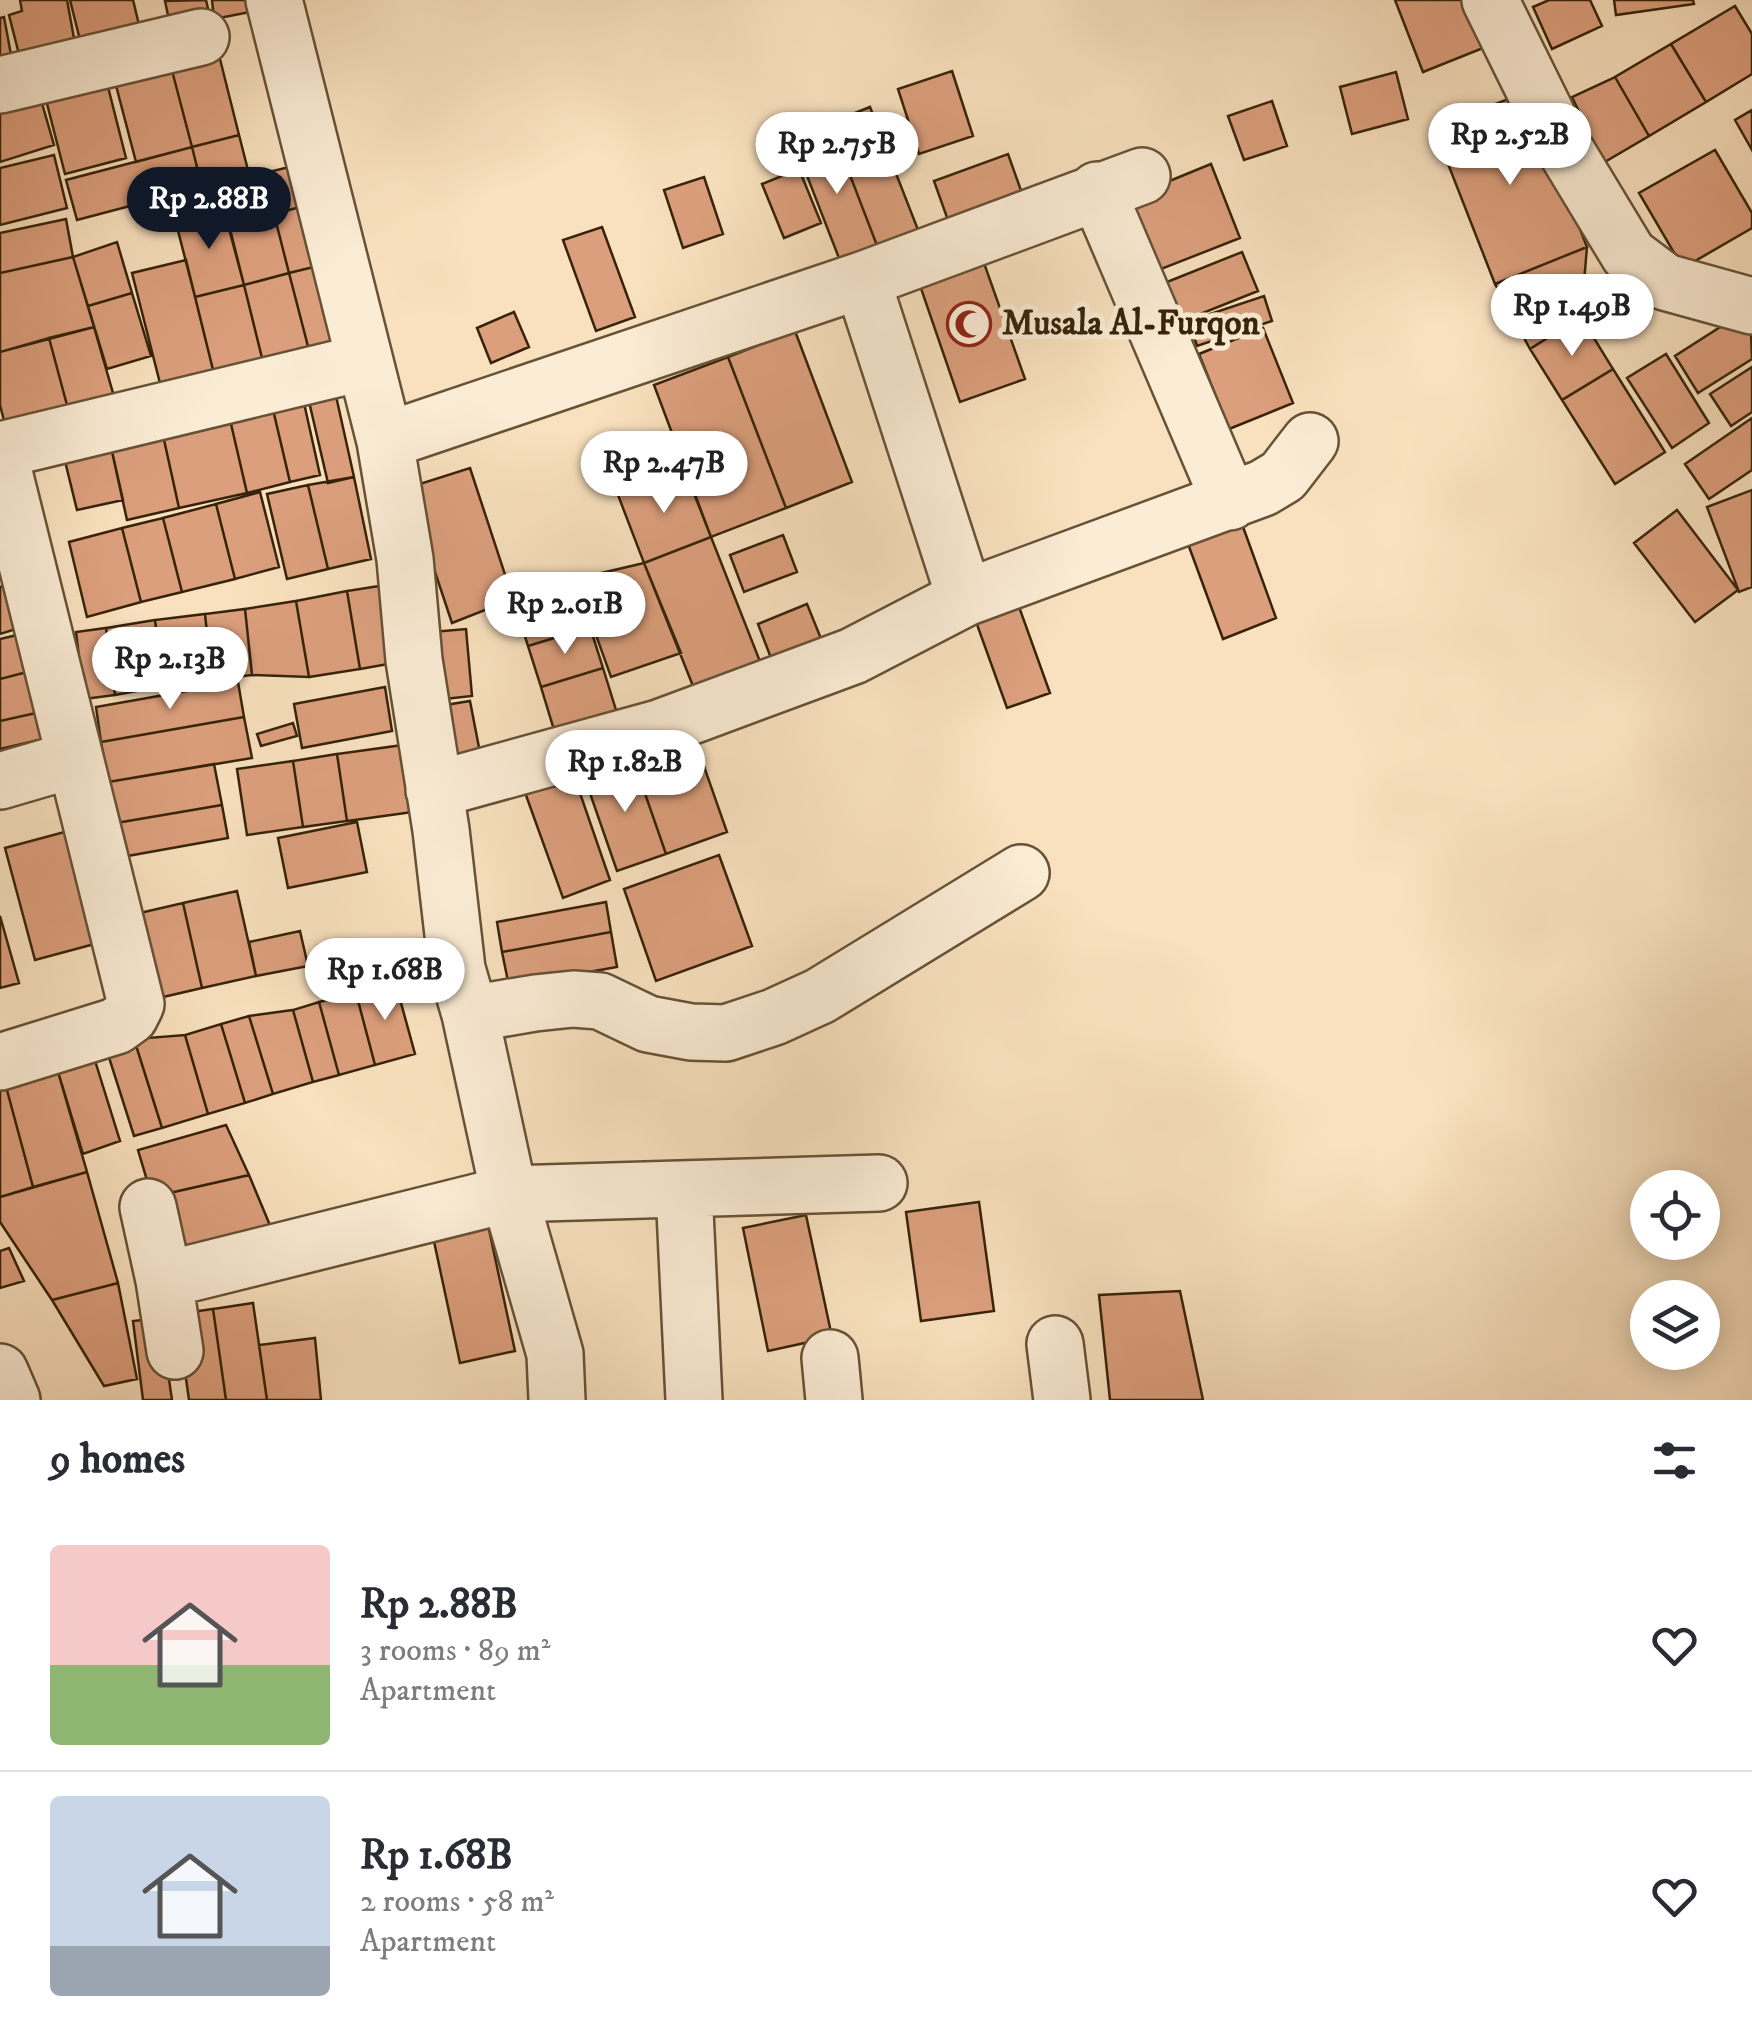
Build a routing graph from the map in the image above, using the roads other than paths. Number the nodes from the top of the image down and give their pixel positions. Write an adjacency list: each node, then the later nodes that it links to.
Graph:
1 (274, 0): 7 (street)
2 (1490, 0): 6 (street)
3 (201, 37): 4 (street)
4 (0, 85)
5 (862, 280): 8 (street); 11 (street); 12 (street)
6 (1752, 306)
7 (365, 362): 8 (street); 10 (street)
8 (385, 440): 15 (street)
9 (1310, 441): 11 (street)
10 (0, 453): 13 (street)
11 (1230, 502): 12 (street)
12 (965, 598): 15 (street)
13 (76, 760): 14 (street); 18 (street)
14 (0, 781)
15 (434, 790): 17 (street)
16 (1021, 873): 17 (street)
17 (470, 1014): 21 (street)
18 (0, 1062)
19 (879, 1184): 20 (street)
20 (684, 1190): 21 (street); 29 (street)
21 (509, 1194): 23 (street); 28 (street)
22 (148, 1207): 23 (street)
23 (164, 1280): 25 (street)
24 (1055, 1344): 30 (street)
25 (175, 1352)
26 (0, 1372): 27 (street)
27 (12, 1400)
28 (557, 1400)
29 (694, 1400)
30 (1062, 1400)

